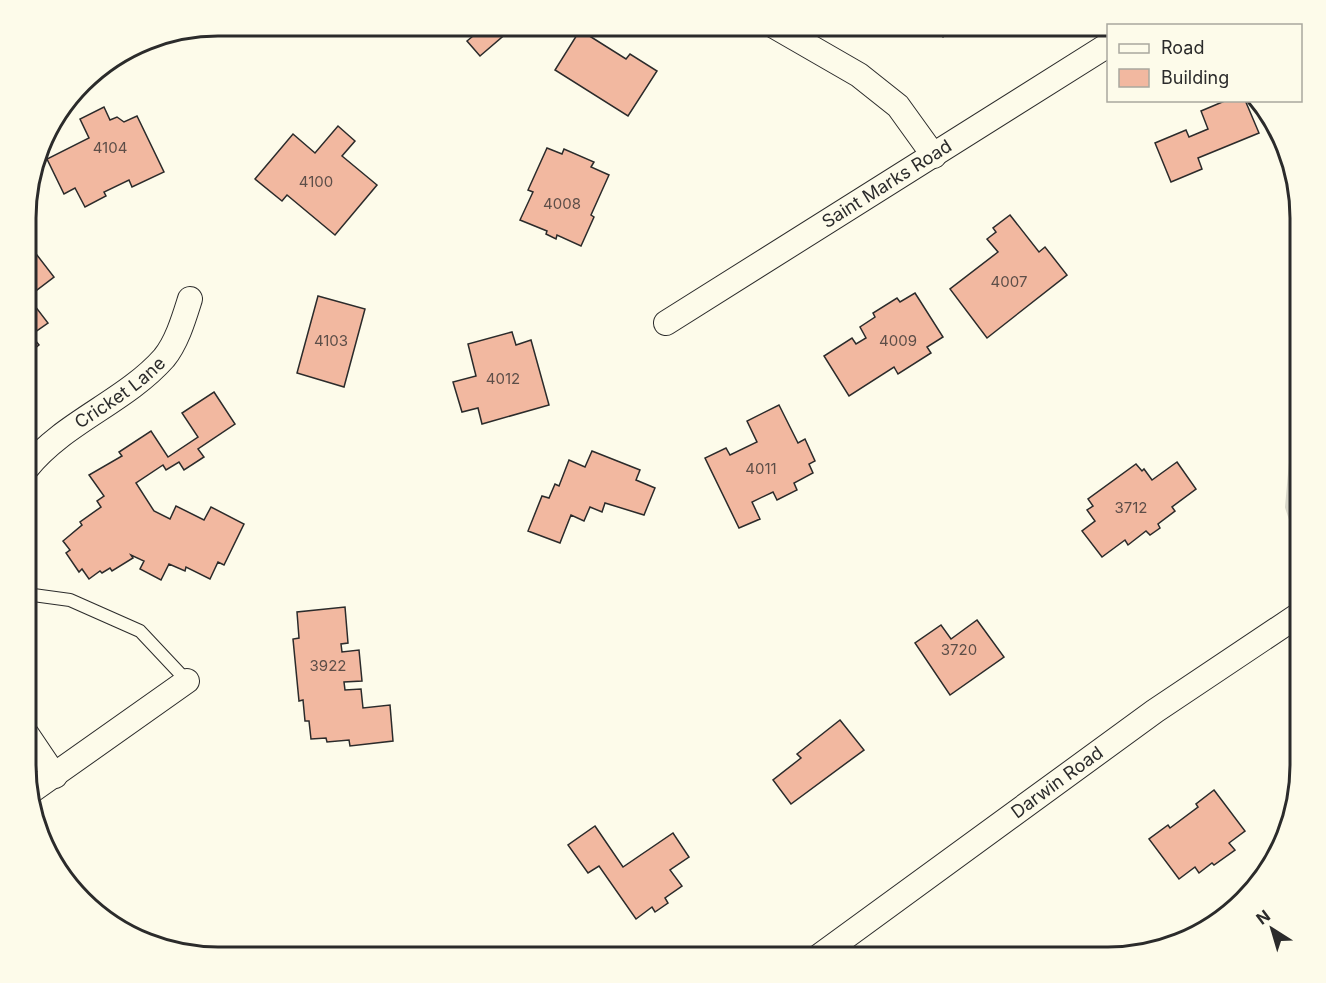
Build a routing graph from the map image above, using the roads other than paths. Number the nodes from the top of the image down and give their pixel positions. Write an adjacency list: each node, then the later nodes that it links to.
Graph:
1 (791, 36): 3 (street)
2 (1107, 46): 3 (street, Saint Marks Road)
3 (934, 156): 5 (street, Saint Marks Road)
4 (190, 299): 6 (street, Cricket Lane)
5 (666, 323)
6 (36, 459)
7 (36, 595): 9 (lane)
8 (1290, 621): 13 (street, Darwin Road)
9 (187, 681): 11 (street)
10 (36, 748): 11 (street)
11 (55, 776): 12 (street)
12 (38, 787)
13 (832, 947)

